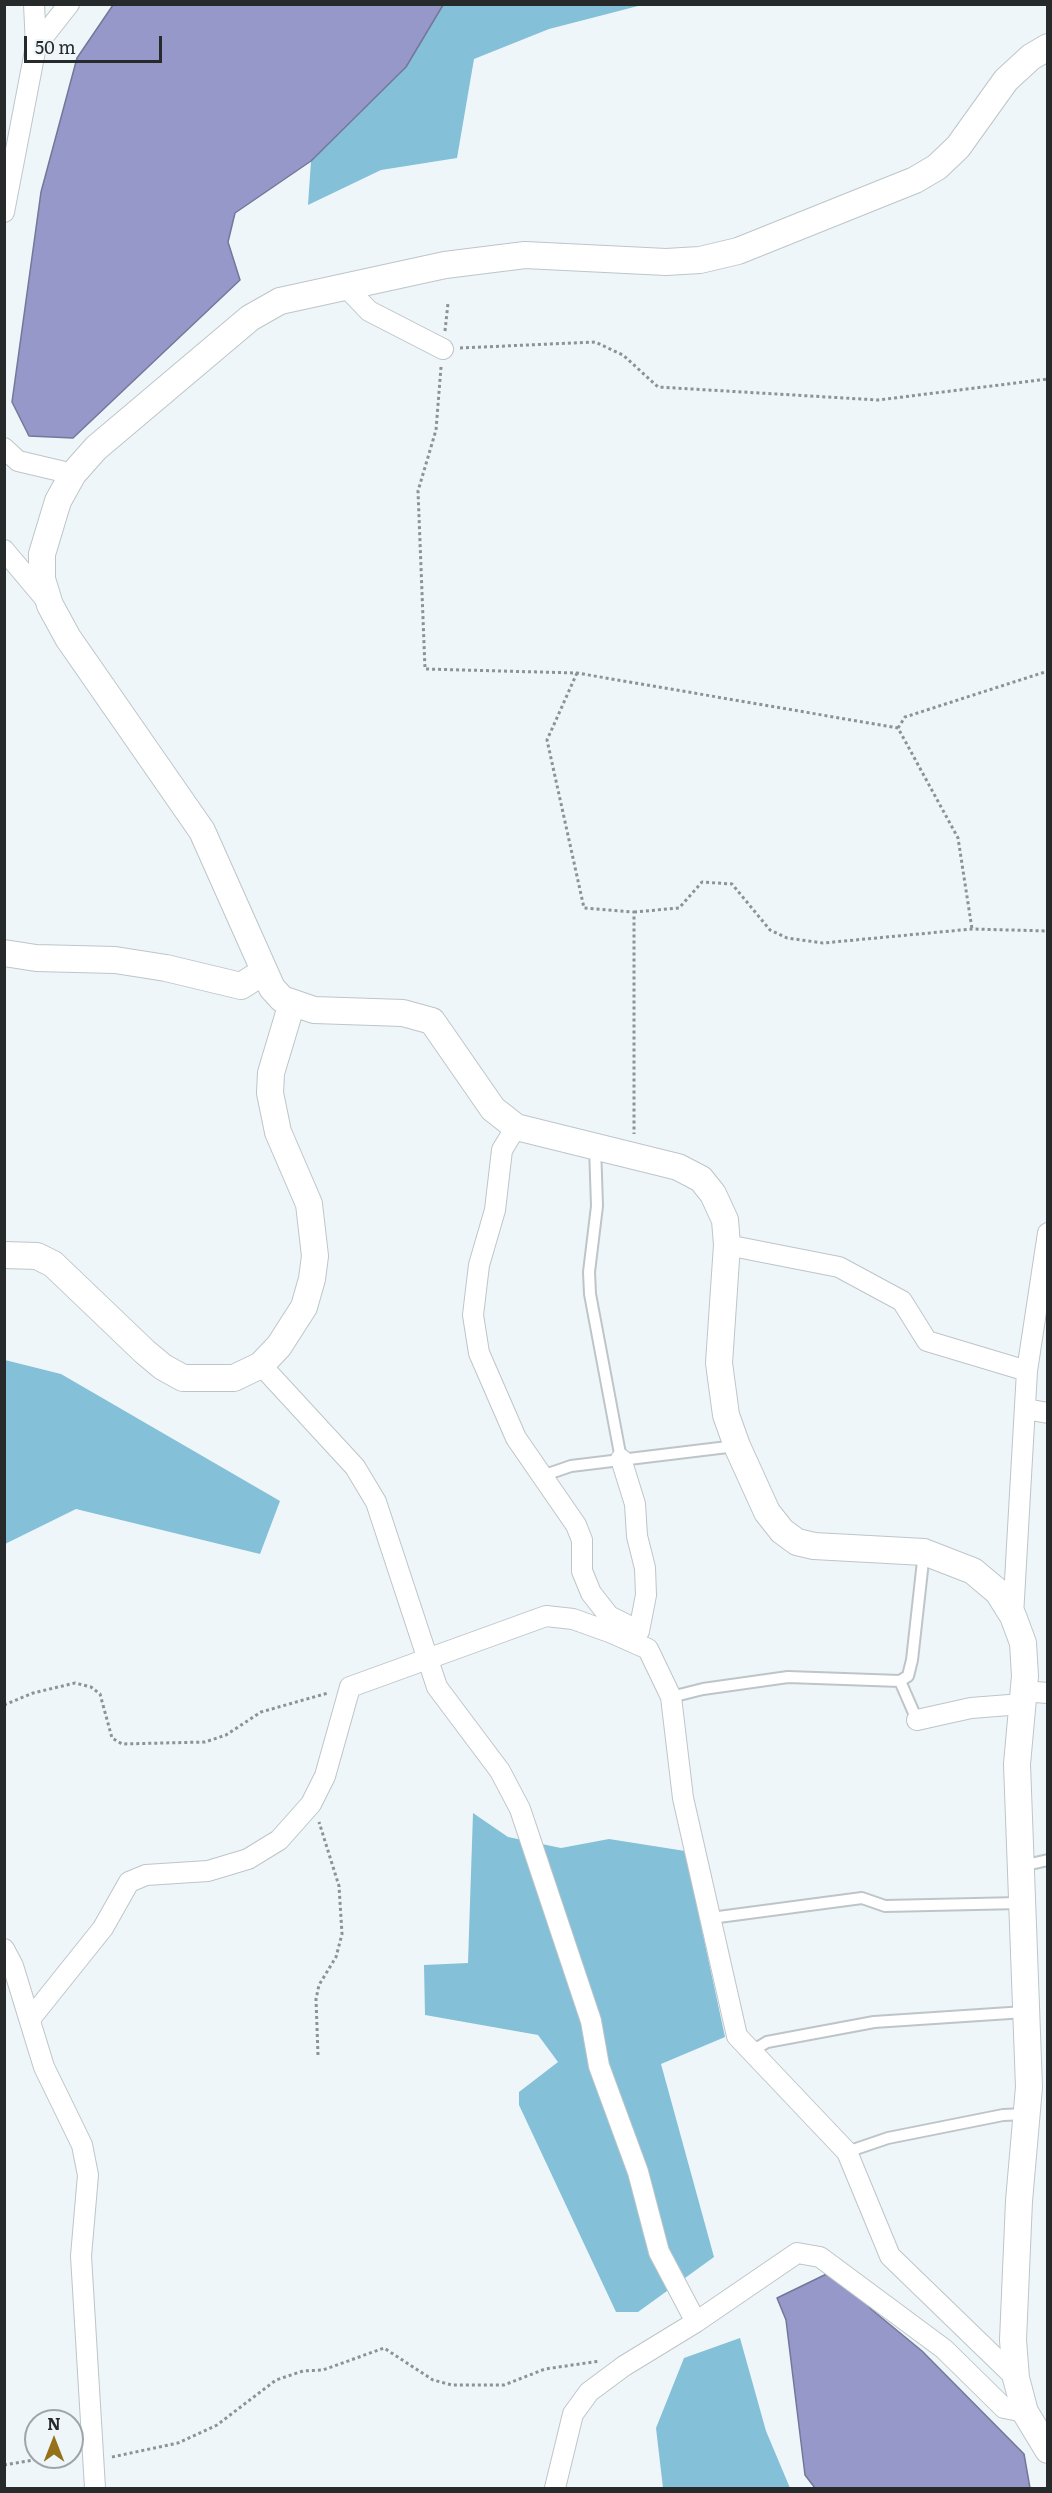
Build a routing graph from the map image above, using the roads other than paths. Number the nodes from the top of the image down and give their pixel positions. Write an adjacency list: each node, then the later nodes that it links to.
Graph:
1 (34, 4): 3 (street)
2 (69, 4): 3 (street)
3 (36, 46): 5 (street)
4 (1047, 47): 6 (street)
5 (4, 212)
6 (347, 288): 7 (street); 9 (street)
7 (443, 349)
8 (4, 448): 9 (street)
9 (73, 474): 11 (street)
10 (4, 550): 11 (street)
11 (50, 605): 13 (street)
12 (4, 953): 13 (street)
13 (263, 972): 14 (street)
14 (292, 1003): 15 (street); 20 (street)
15 (516, 1128): 16 (street); 26 (street)
16 (595, 1146): 18 (street); 25 (lane)
17 (1047, 1233): 21 (street)
18 (727, 1245): 21 (street); 24 (street)
19 (4, 1255): 20 (street)
20 (261, 1365): 31 (street)
21 (1027, 1371): 22 (street)
22 (1026, 1409): 23 (street); 28 (street)
23 (1047, 1413)
24 (736, 1446): 25 (lane); 27 (street)
25 (621, 1459): 26 (lane); 29 (street)
26 (543, 1476): 29 (street)
27 (924, 1552): 28 (street); 32 (lane)
28 (1013, 1616): 33 (street)
29 (639, 1631): 30 (street)
30 (648, 1649): 31 (street); 34 (street)
31 (426, 1658): 42 (street); 46 (street)
32 (900, 1681): 34 (lane); 35 (lane)
33 (1031, 1696): 35 (street); 37 (street)
34 (671, 1697): 39 (street)
35 (917, 1720)
36 (1047, 1860): 37 (lane)
37 (1019, 1866): 38 (street)
38 (1020, 1903): 39 (lane); 41 (street)
39 (711, 1918): 43 (street)
40 (4, 1949): 42 (street)
41 (1025, 2012): 43 (lane); 44 (street)
42 (31, 2018): 50 (street)
43 (752, 2051): 45 (street)
44 (1026, 2114): 45 (lane); 47 (street)
45 (847, 2152): 47 (street)
46 (696, 2322): 48 (street); 51 (street)
47 (1016, 2378): 48 (street)
48 (1025, 2412): 49 (street)
49 (1047, 2450)
50 (94, 2488)
51 (555, 2488)

